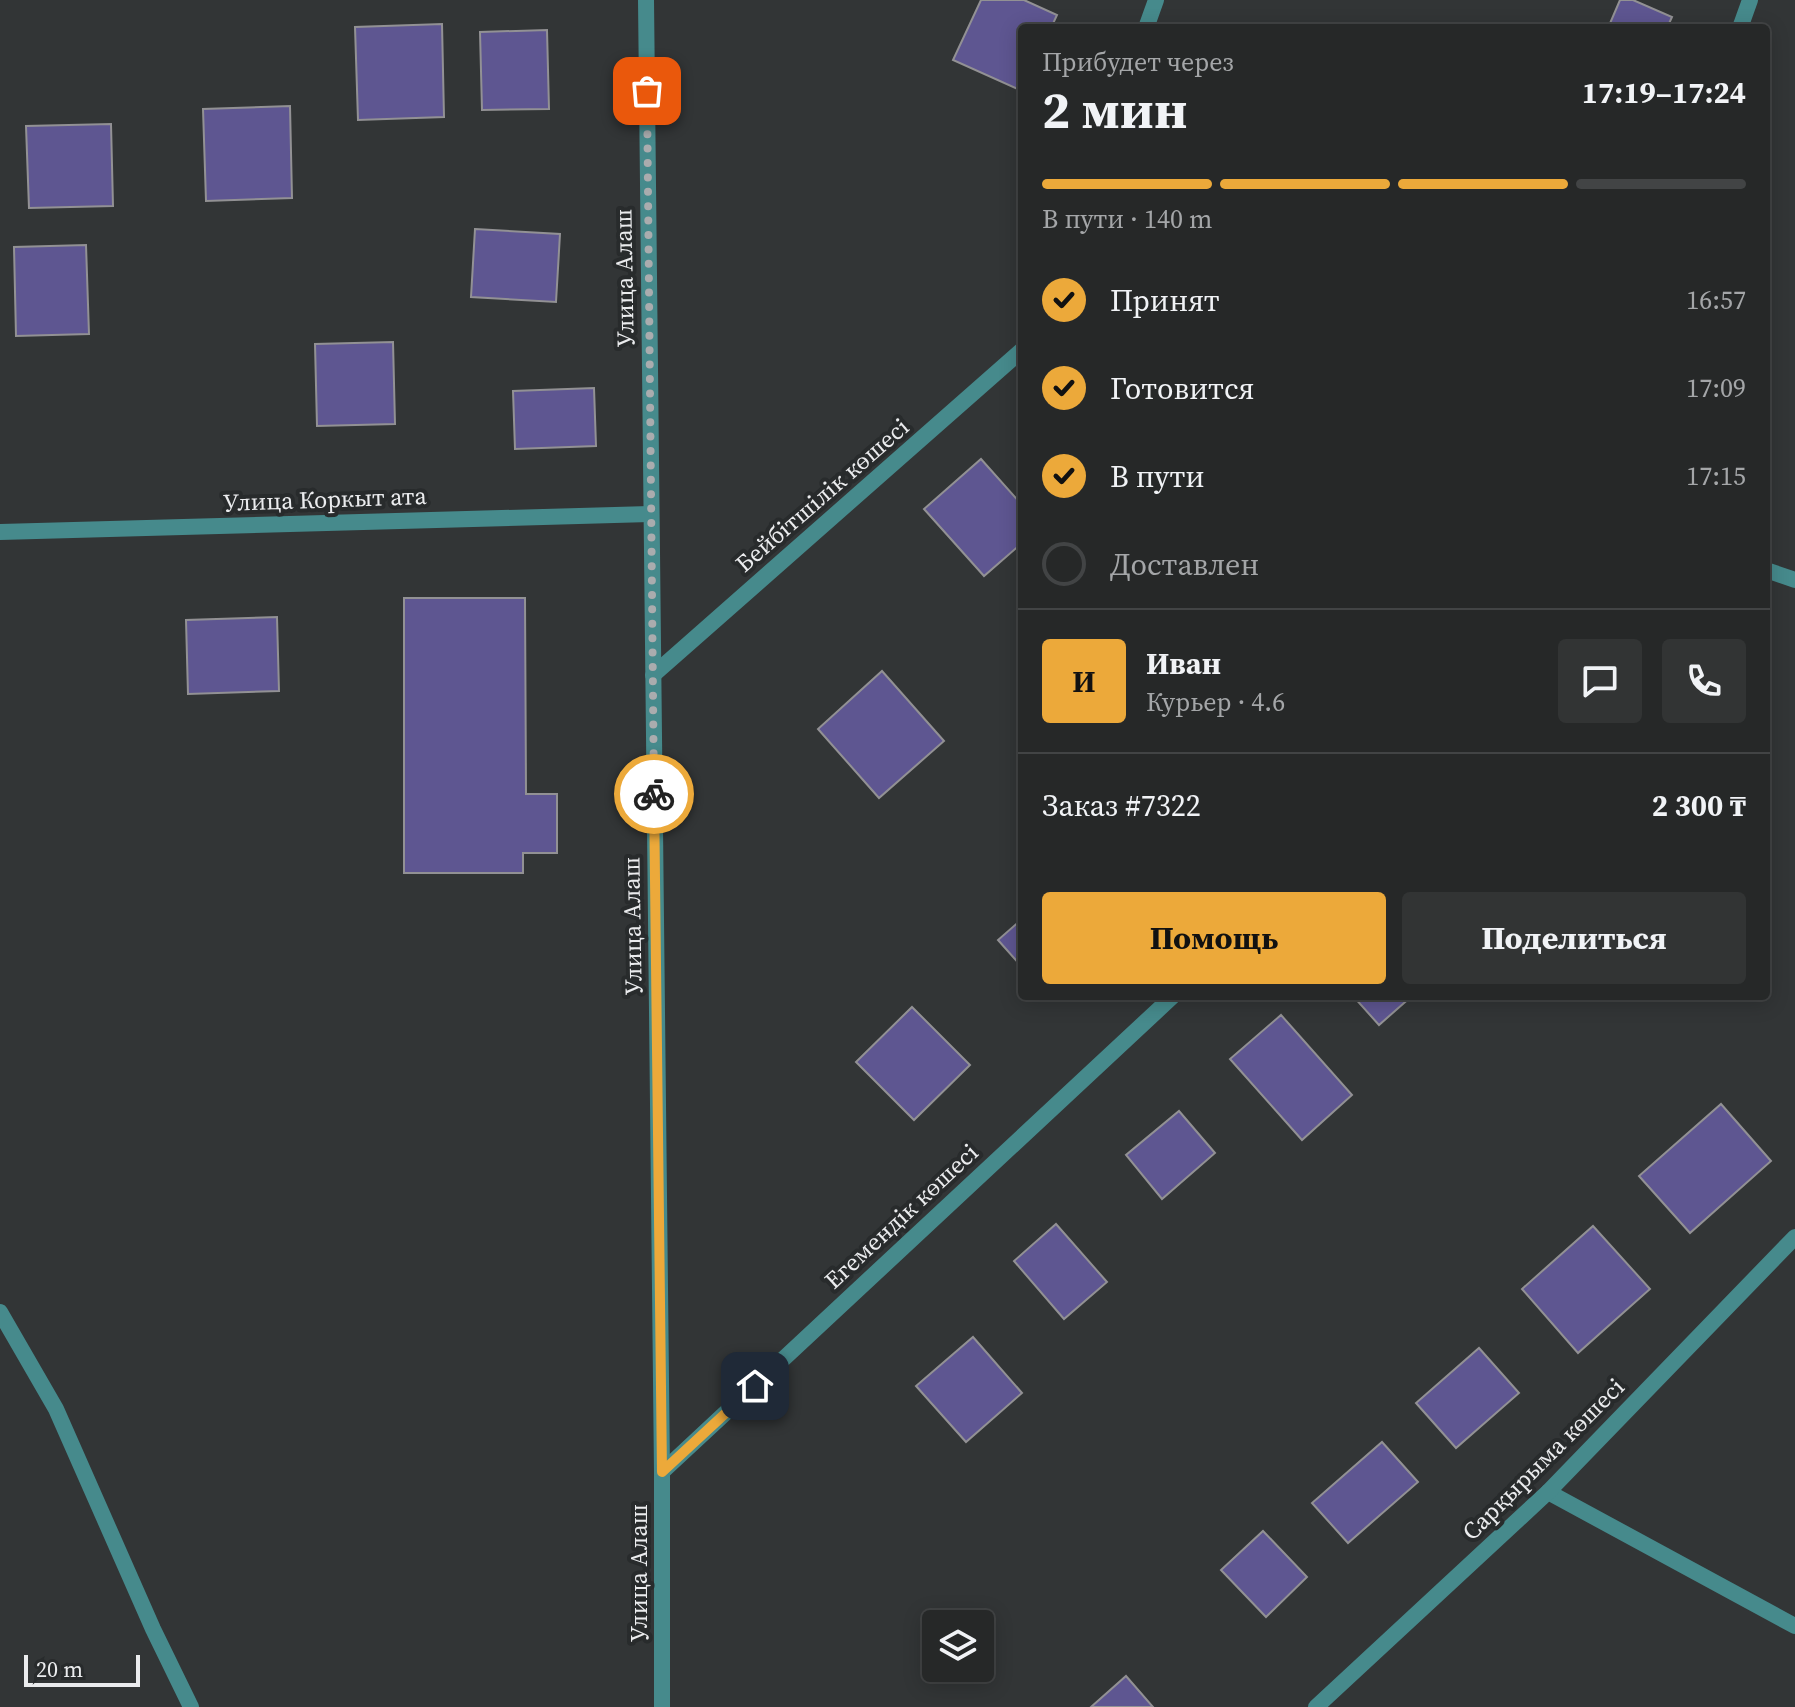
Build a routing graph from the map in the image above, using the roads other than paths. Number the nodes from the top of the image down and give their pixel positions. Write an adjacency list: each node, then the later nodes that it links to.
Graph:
1 (646, 0): 7 (street, Улица Алаш)
2 (1156, 0): 4 (street)
3 (1750, 0): 5 (street)
4 (1147, 24)
5 (1741, 24)
6 (1018, 354): 11 (street, Бейбітшілік көшесі)
7 (650, 514): 8 (street, Улица Коркыт ата); 11 (street, Улица Алаш)
8 (0, 532)
9 (1770, 571): 10 (street)
10 (1795, 580)
11 (653, 675): 15 (street, Улица Алаш)
12 (1169, 1000): 15 (street, Егемендік көшесі)
13 (1795, 1237): 16 (street, Сарқырыма көшесі)
14 (0, 1312): 18 (street)
15 (662, 1472): 19 (street, Улица Алаш)
16 (1548, 1492): 17 (street); 20 (street, Сарқырыма көшесі)
17 (1795, 1626)
18 (191, 1707)
19 (662, 1707)
20 (1316, 1707)

